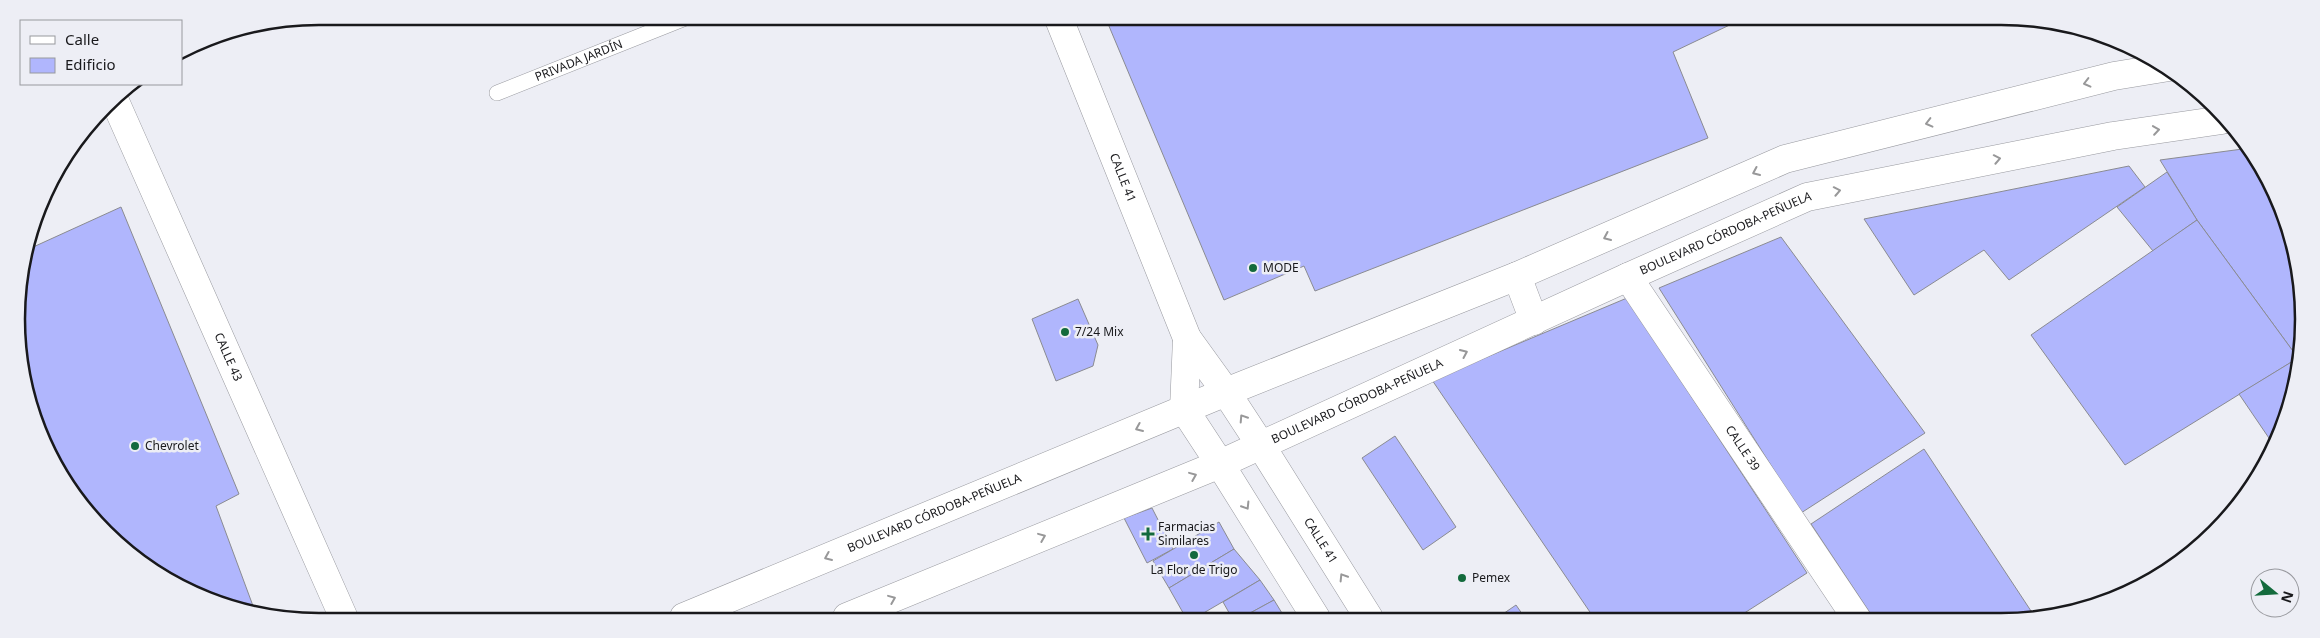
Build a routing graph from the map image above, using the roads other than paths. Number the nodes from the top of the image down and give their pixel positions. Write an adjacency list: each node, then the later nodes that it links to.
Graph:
1 (670, 25): 6 (lane, PRIVADA JARDÍN)
2 (1061, 25): 14 (main road, CALLE 41)
3 (2141, 61): 5 (main road)
4 (2156, 69): 5 (main road)
5 (2114, 76): 9 (main road, one-way to 9)
6 (497, 93)
7 (117, 105): 19 (main road, CALLE 43)
8 (2218, 121): 10 (main road, BOULEVARD CÓRDOBA-PEÑUELA, one-way to 8)
9 (1785, 159): 10 (main road); 11 (main road, one-way to 11)
10 (1807, 197): 12 (main road, BOULEVARD CÓRDOBA-PEÑUELA)
11 (1518, 276): 13 (main road); 15 (main road)
12 (1628, 277): 13 (main road, BOULEVARD CÓRDOBA-PEÑUELA); 24 (main road, CALLE 39)
13 (1534, 321): 17 (main road, BOULEVARD CÓRDOBA-PEÑUELA, one-way to 13)
14 (1187, 338): 15 (main road, CALLE 41); 16 (main road, CALLE 41)
15 (1226, 392): 16 (main road, BOULEVARD CÓRDOBA-PEÑUELA); 17 (main road, CALLE 41, one-way to 15)
16 (1184, 409): 18 (main road); 20 (main road, BOULEVARD CÓRDOBA-PEÑUELA, one-way to 20)
17 (1260, 444): 18 (main road, BOULEVARD CÓRDOBA-PEÑUELA); 23 (main road, CALLE 41, one-way to 17)
18 (1220, 464): 21 (main road, one-way to 18); 22 (main road, one-way to 22)
19 (342, 613)
20 (694, 613)
21 (857, 613)
22 (1313, 613)
23 (1366, 613)
24 (1853, 613)

